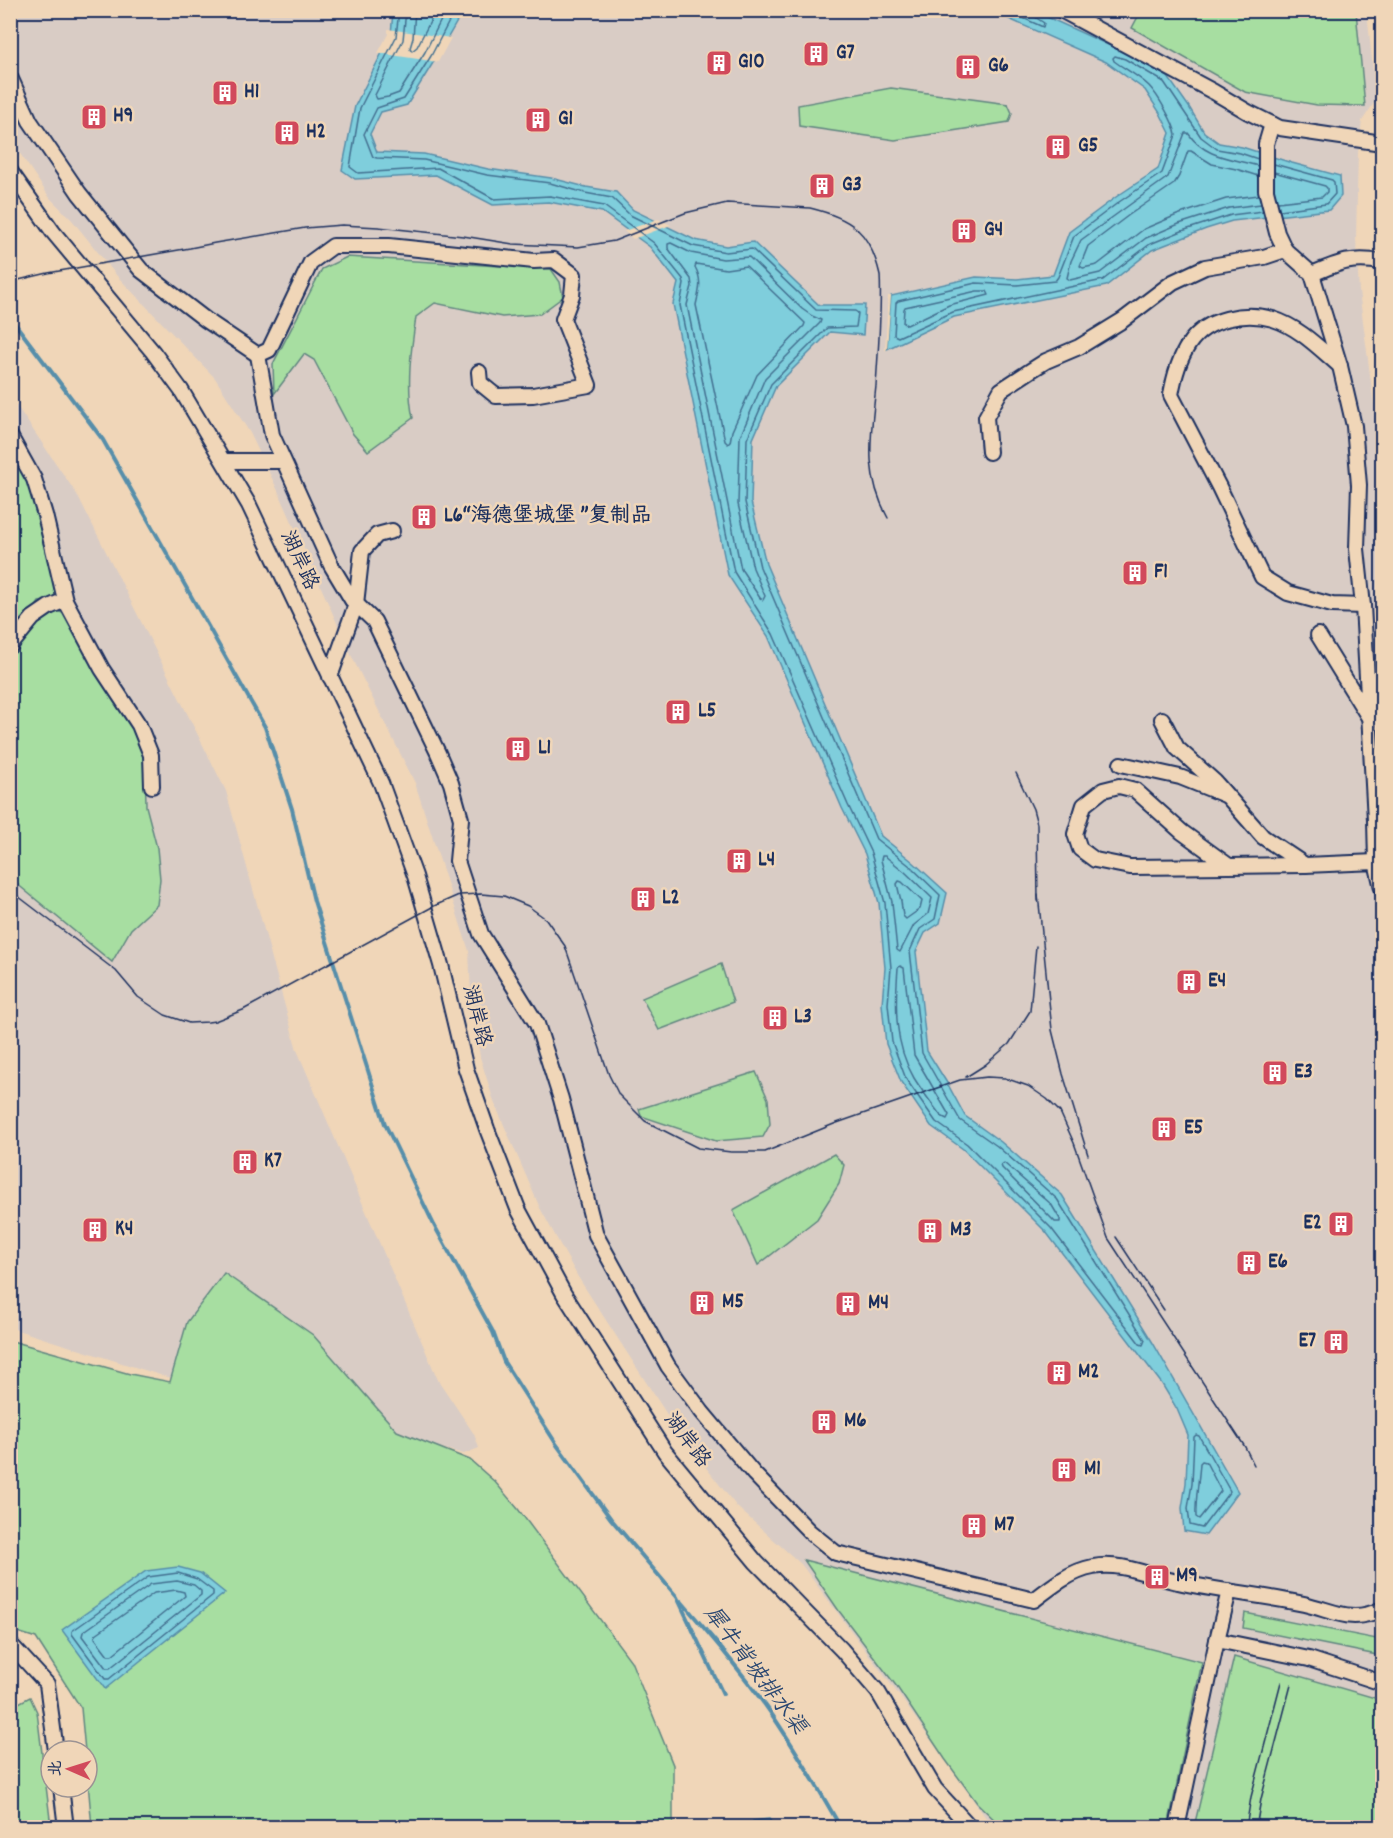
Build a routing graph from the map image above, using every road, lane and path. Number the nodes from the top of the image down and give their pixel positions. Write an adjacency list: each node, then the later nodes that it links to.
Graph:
1 (1061, 10): 3 (street)
2 (10, 77): 9 (street)
3 (1272, 124): 4 (street); 6 (street)
4 (1383, 143)
5 (10, 171): 15 (street, 湖岸路)
6 (1284, 249): 8 (street); 13 (street)
7 (1383, 262): 8 (street)
8 (1312, 274): 10 (street)
9 (258, 356): 11 (street); 14 (street)
10 (1341, 366): 19 (street); 19 (street)
11 (479, 372)
12 (10, 436): 17 (street)
13 (989, 452)
14 (284, 461): 15 (street); 18 (street)
15 (225, 462): 22 (street, 湖岸路)
16 (392, 531): 18 (street)
17 (65, 600): 21 (street); 26 (street)
18 (356, 604): 22 (street); 32 (street)
19 (1363, 606): 23 (street)
20 (1318, 635): 23 (street)
21 (10, 646)
22 (330, 677): 40 (street, 湖岸路)
23 (1369, 718): 28 (street)
24 (1162, 719): 27 (street)
25 (1121, 764): 27 (street)
26 (152, 786)
27 (1227, 796): 29 (street)
28 (1379, 862): 29 (street); 31 (street)
29 (1305, 865): 30 (street)
30 (1229, 866): 30 (street)
31 (1383, 888)
32 (1228, 1591): 33 (street); 34 (street)
33 (1383, 1609)
34 (1217, 1640): 36 (street); 41 (street)
35 (10, 1647): 37 (street)
36 (1383, 1683)
37 (54, 1739)
38 (62, 1799): 39 (street)
39 (66, 1827)
40 (971, 1827)
41 (1177, 1827)

